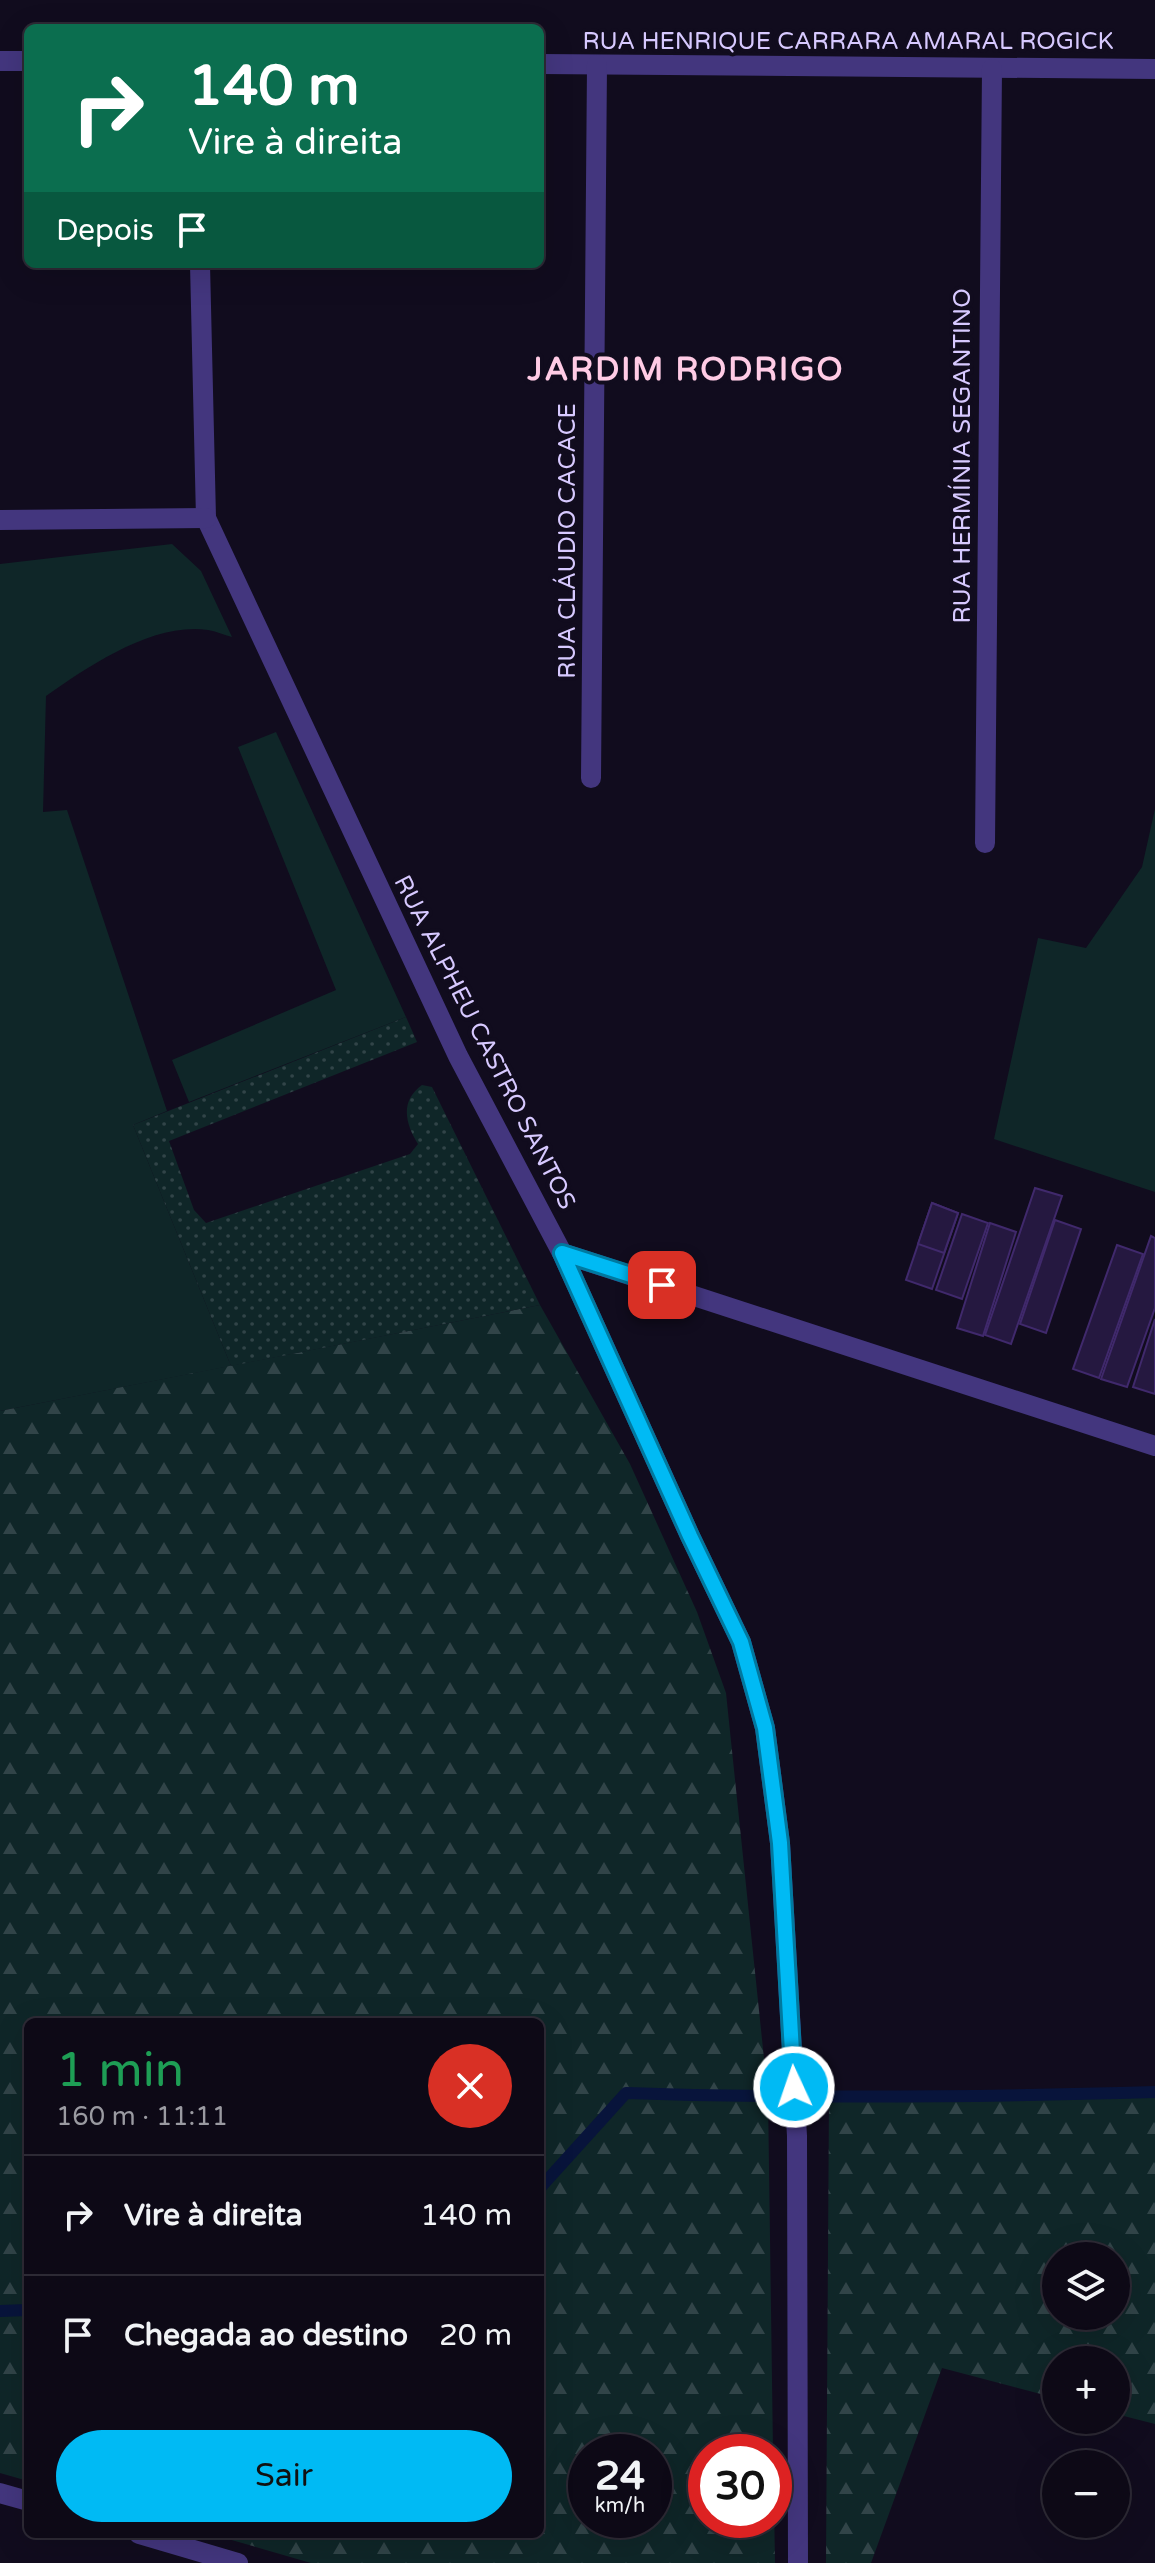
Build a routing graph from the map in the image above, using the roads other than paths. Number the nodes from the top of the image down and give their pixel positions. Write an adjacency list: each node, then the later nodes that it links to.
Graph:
1 (0, 61): 2 (street)
2 (24, 61)
3 (544, 64): 4 (street, RUA HENRIQUE CARRARA AMARAL ROGICK)
4 (597, 65): 5 (street, RUA HENRIQUE CARRARA AMARAL ROGICK); 10 (street, RUA CLÁUDIO CACACE)
5 (992, 69): 6 (street, RUA HENRIQUE CARRARA AMARAL ROGICK); 11 (street, RUA HERMÍNIA SEGANTINO)
6 (1155, 69)
7 (200, 268): 8 (street)
8 (206, 518): 9 (street); 12 (street, RUA ALPHEU CASTRO SANTOS)
9 (0, 520)
10 (591, 778)
11 (985, 843)
12 (562, 1253): 13 (street); 18 (street, RUA ALPHEU CASTRO SANTOS)
13 (1155, 1446)
14 (0, 2493): 15 (street)
15 (24, 2500)
16 (153, 2538): 17 (street)
17 (238, 2563)
18 (798, 2563)

